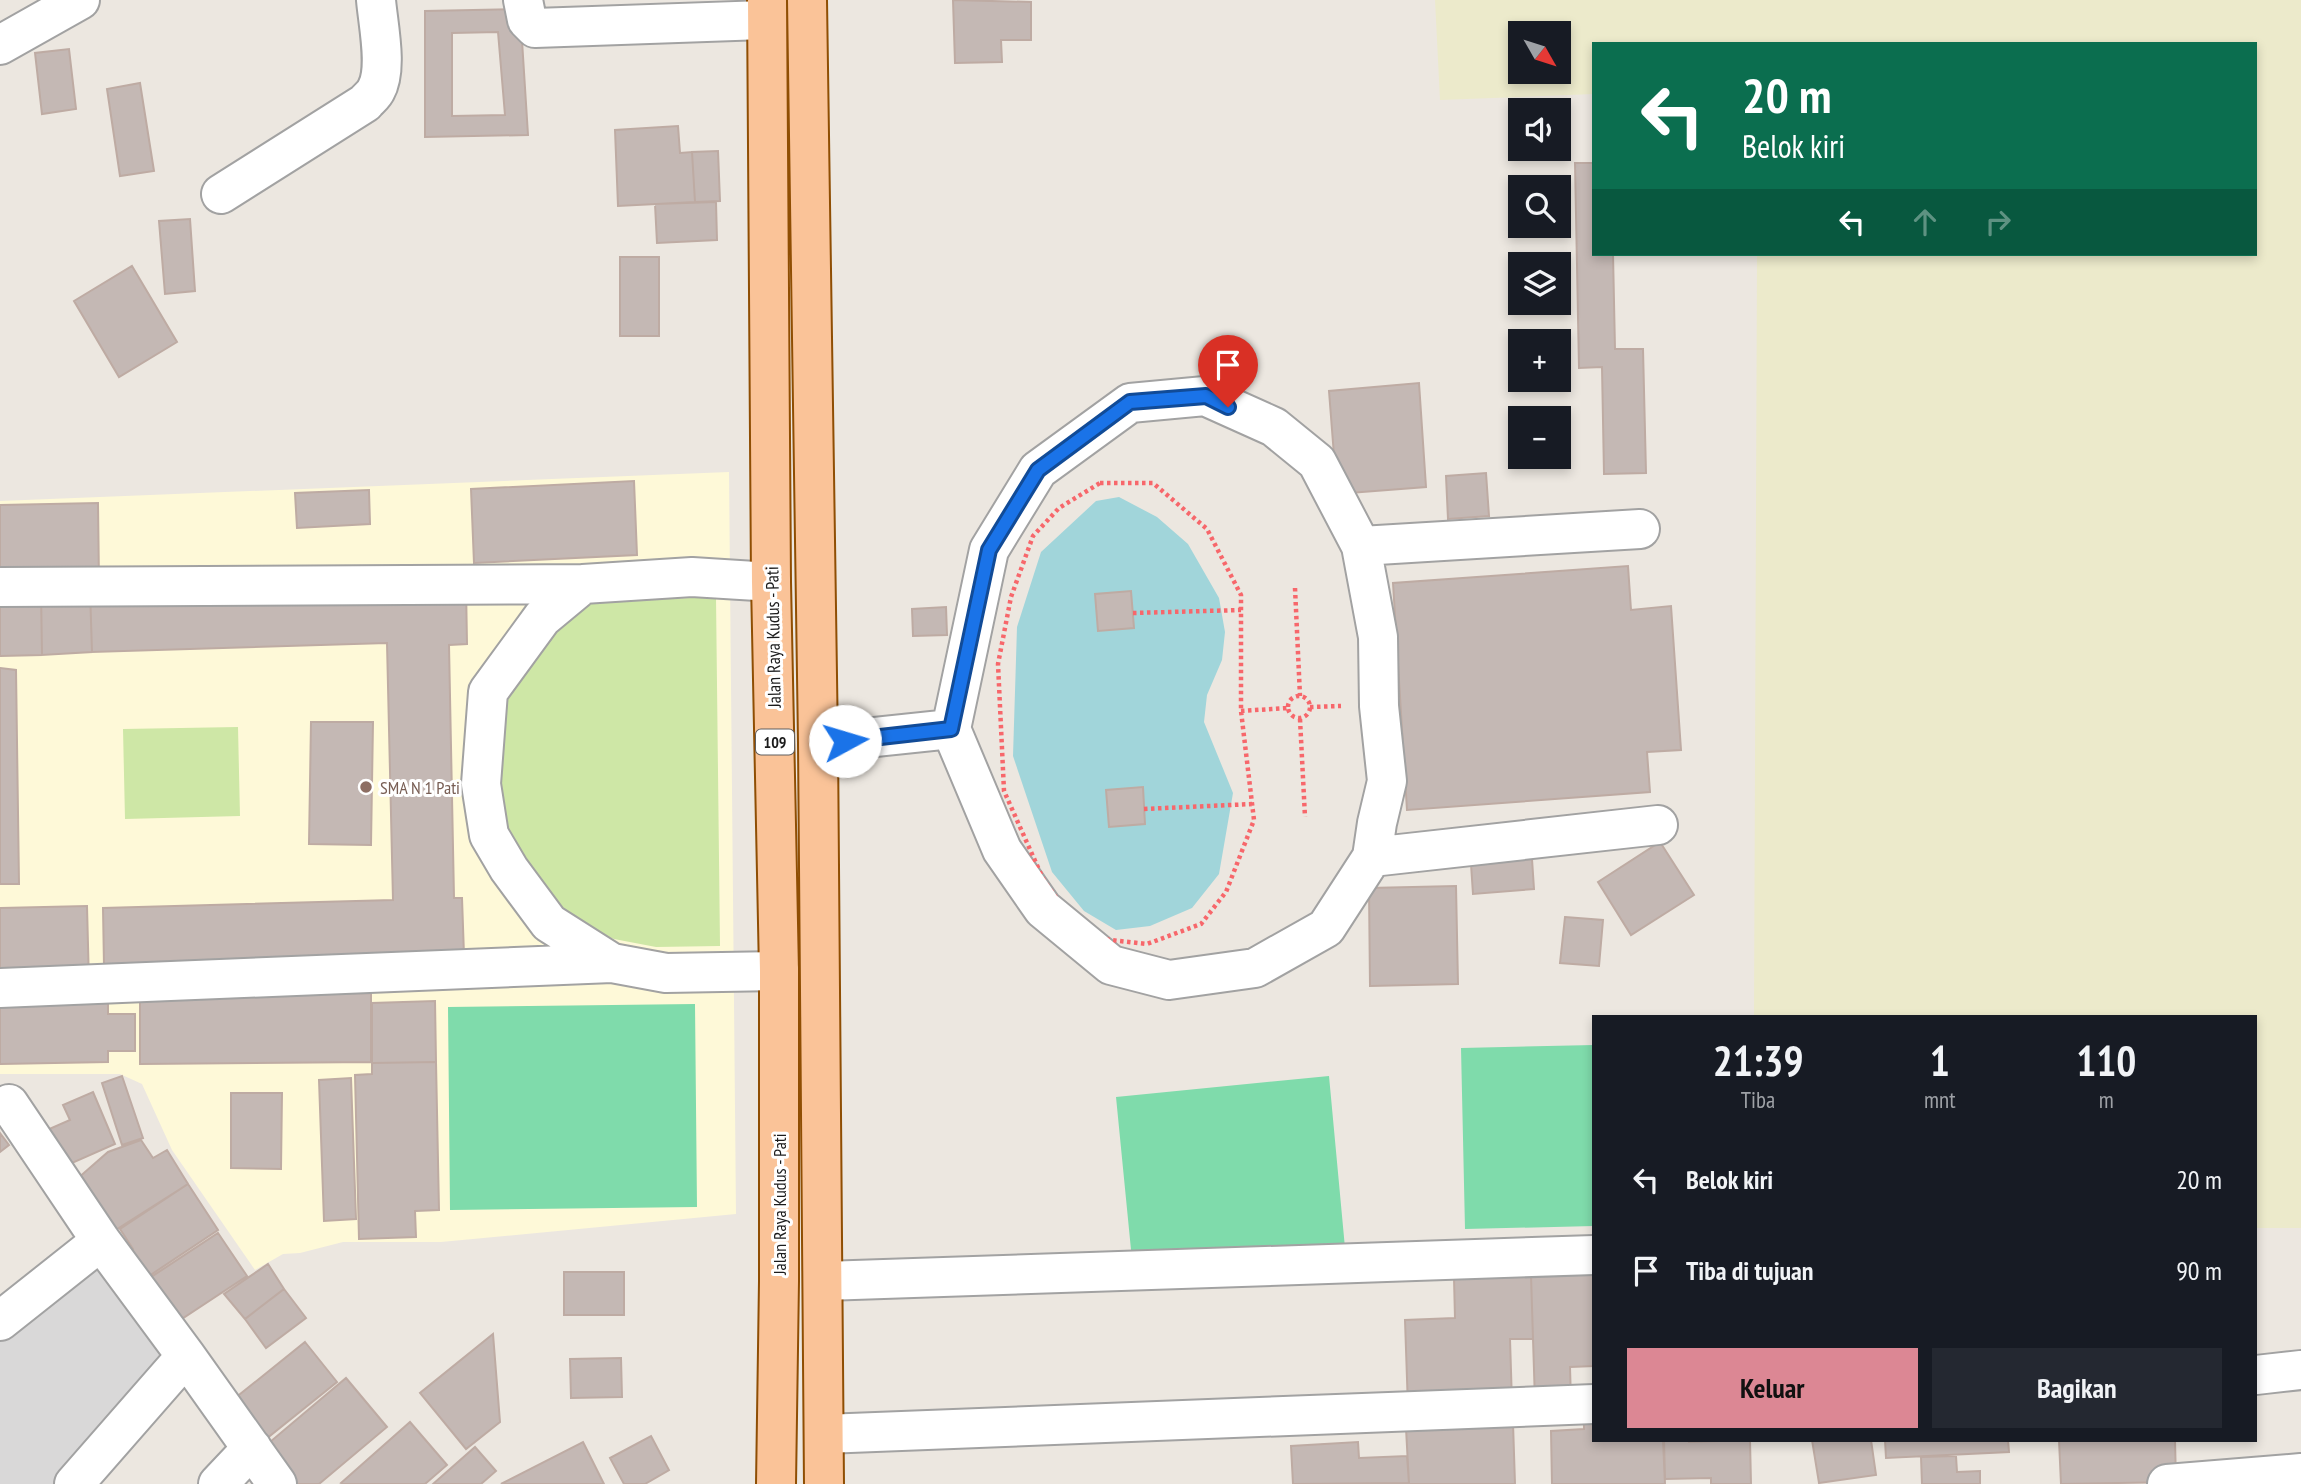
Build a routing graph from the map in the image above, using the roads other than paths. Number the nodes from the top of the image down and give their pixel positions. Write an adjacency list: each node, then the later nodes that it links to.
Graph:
1 (80, 0): 7 (street)
2 (376, 0): 8 (street)
3 (523, 0): 6 (street)
4 (807, 0): 15 (main road, 109)
5 (767, 10): 6 (street); 11 (main road, Jalan Raya Kudus - Pati / 109)
6 (617, 12)
7 (0, 45)
8 (221, 194)
9 (1640, 529): 10 (street)
10 (1362, 546): 14 (street); 17 (street)
11 (772, 582): 12 (street); 19 (main road, Jalan Raya Kudus - Pati / 109)
12 (583, 584): 13 (street); 18 (street)
13 (0, 587)
14 (951, 729): 15 (street); 17 (street)
15 (818, 743): 24 (main road, 109)
16 (1658, 825): 17 (street)
17 (1372, 857)
18 (612, 963): 19 (street); 20 (street)
19 (779, 971): 36 (main road, Jalan Raya Kudus - Pati / 109)
20 (0, 988)
21 (9, 1104): 22 (street)
22 (101, 1241): 25 (street); 26 (street)
23 (1592, 1255): 24 (street)
24 (824, 1281): 30 (main road, 109)
25 (0, 1321)
26 (186, 1356): 31 (street); 33 (street)
27 (2301, 1370): 28 (street)
28 (2257, 1375)
29 (1592, 1404): 30 (street)
30 (824, 1434): 37 (main road, 109)
31 (252, 1448): 34 (street); 35 (street)
32 (2301, 1473): 38 (street)
33 (74, 1484)
34 (218, 1484)
35 (277, 1484)
36 (776, 1484)
37 (824, 1484)
38 (2167, 1484)

